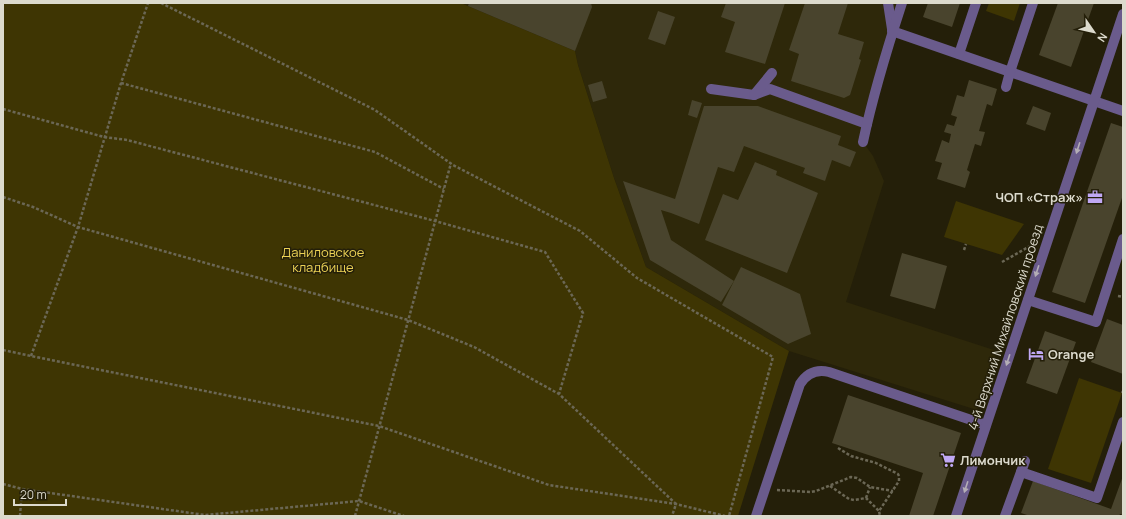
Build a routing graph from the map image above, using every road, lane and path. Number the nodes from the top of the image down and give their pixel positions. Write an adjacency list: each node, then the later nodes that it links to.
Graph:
1 (148, 3): 12 (path)
2 (161, 3): 22 (path)
3 (888, 3): 8 (street)
4 (902, 3): 8 (street)
5 (976, 3): 9 (street)
6 (1033, 3): 10 (street)
7 (1123, 14): 16 (street, 4-й Верхний Михайловский проезд)
8 (892, 31): 9 (street); 19 (street)
9 (959, 54): 10 (street)
10 (1010, 72): 13 (street); 16 (street)
11 (772, 73): 15 (street)
12 (121, 83): 20 (path); 23 (path)
13 (1006, 87)
14 (711, 89): 15 (street)
15 (754, 95): 19 (street)
16 (1094, 100): 18 (street); 32 (street, 4-й Верхний Михайловский проезд, one-way to 32)
17 (3, 109): 20 (path)
18 (1123, 111)
19 (867, 124): 21 (street)
20 (104, 137): 25 (path); 26 (path)
21 (863, 142)
22 (451, 163): 23 (path); 59 (path)
23 (444, 189): 25 (path)
24 (3, 197): 26 (path)
25 (435, 221): 33 (path); 36 (path)
26 (78, 227): 33 (path); 35 (path)
27 (1123, 239): 32 (street)
28 (1036, 243): 31 (path)
29 (966, 244): 30 (path)
30 (964, 250)
31 (1002, 262)
32 (1028, 300): 38 (street, 4-й Верхний Михайловский проезд, one-way to 38)
33 (408, 320): 36 (path); 39 (path)
34 (3, 350): 35 (path)
35 (31, 356): 39 (path)
36 (559, 394): 51 (path)
37 (1123, 422): 42 (street)
38 (986, 425): 47 (street); 62 (street, 4-й Верхний Михайловский проезд, one-way to 62)
39 (379, 426): 50 (path); 51 (path)
40 (838, 448): 48 (path)
41 (1025, 461): 42 (street)
42 (1021, 472): 63 (street)
43 (3, 484): 46 (path)
44 (830, 486): 45 (path); 47 (path); 49 (path)
45 (870, 487): 48 (path); 49 (path)
46 (22, 489): 53 (path); 54 (path)
47 (764, 490): 60 (street)
48 (893, 491): 52 (path)
49 (866, 498): 52 (path)
50 (358, 501): 53 (path); 55 (path); 56 (path)
51 (676, 504): 57 (path); 58 (path)
52 (879, 511): 61 (path)
53 (205, 515)
54 (20, 516)
55 (355, 516)
56 (404, 516)
57 (672, 516)
58 (724, 516)
59 (729, 516)
60 (756, 516)
61 (880, 516)
62 (956, 516)
63 (1005, 516)

